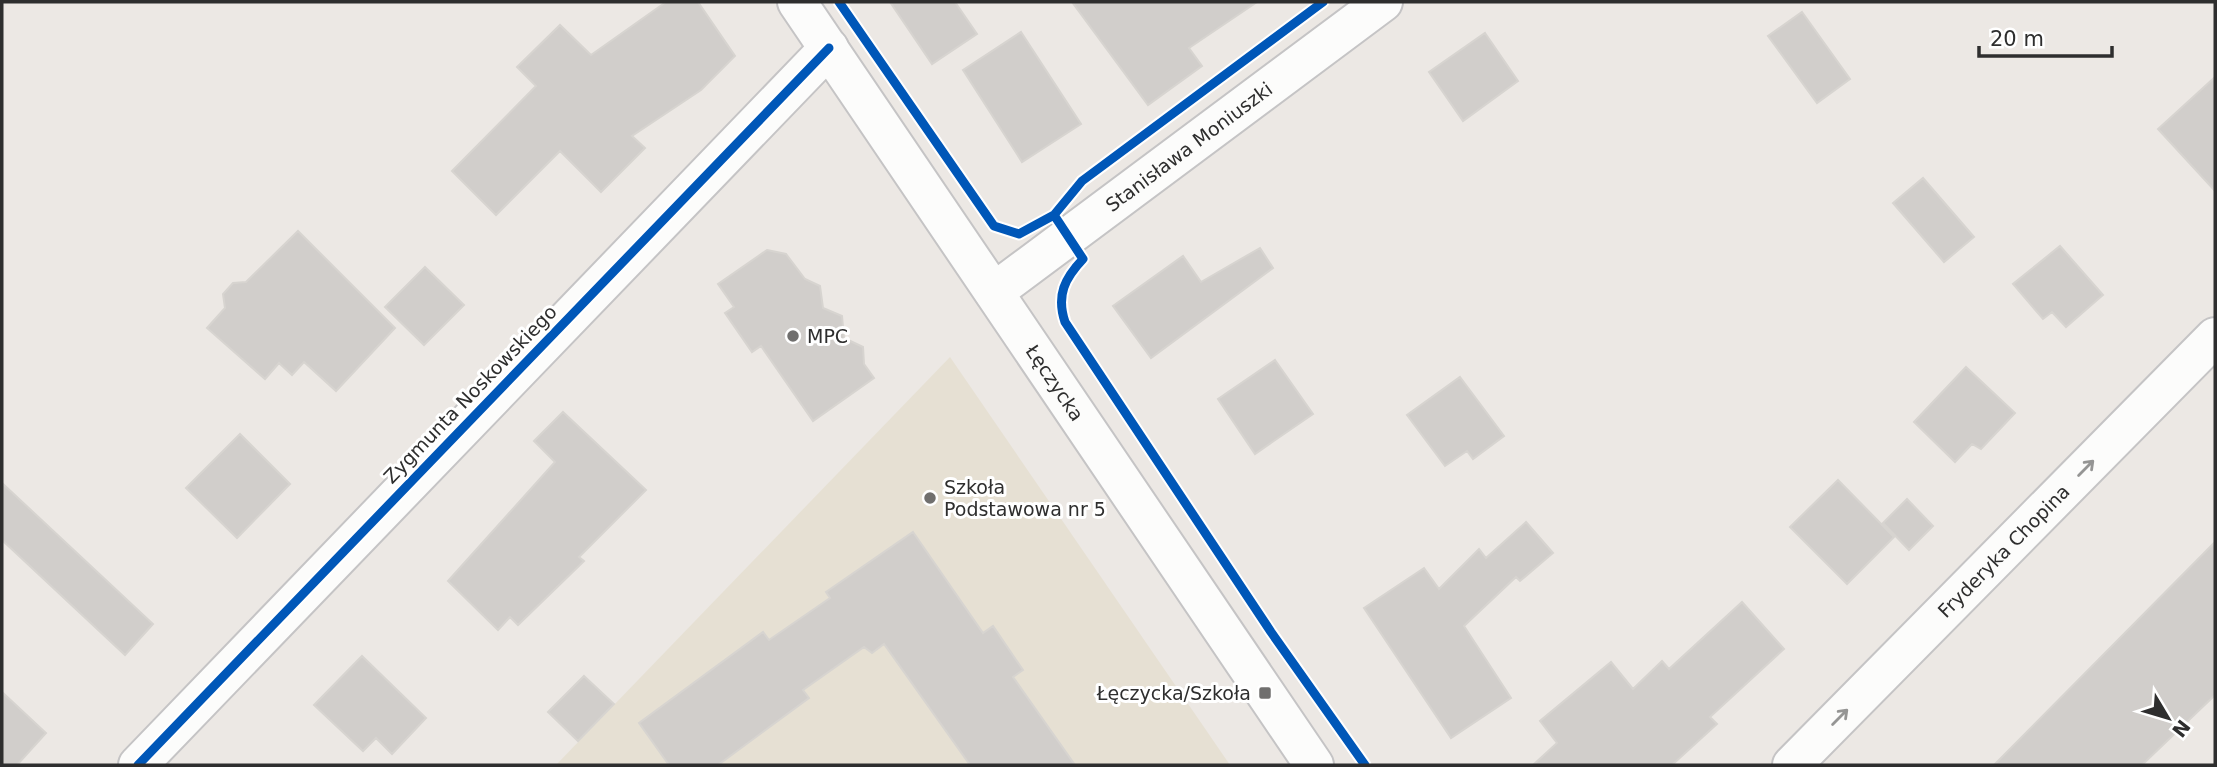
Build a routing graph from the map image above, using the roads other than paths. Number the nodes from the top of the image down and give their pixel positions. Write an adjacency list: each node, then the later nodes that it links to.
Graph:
1 (797, 2): 3 (street, Łęczycka)
2 (1383, 2): 4 (street, Stanisława Moniuszki)
3 (830, 48): 4 (street, Łęczycka); 6 (street, Zygmunta Noskowskiego)
4 (994, 292): 7 (street, Łęczycka)
5 (2215, 337): 8 (street, Fryderyka Chopina, one-way to 5)
6 (138, 765)
7 (1314, 765)
8 (1792, 765)

